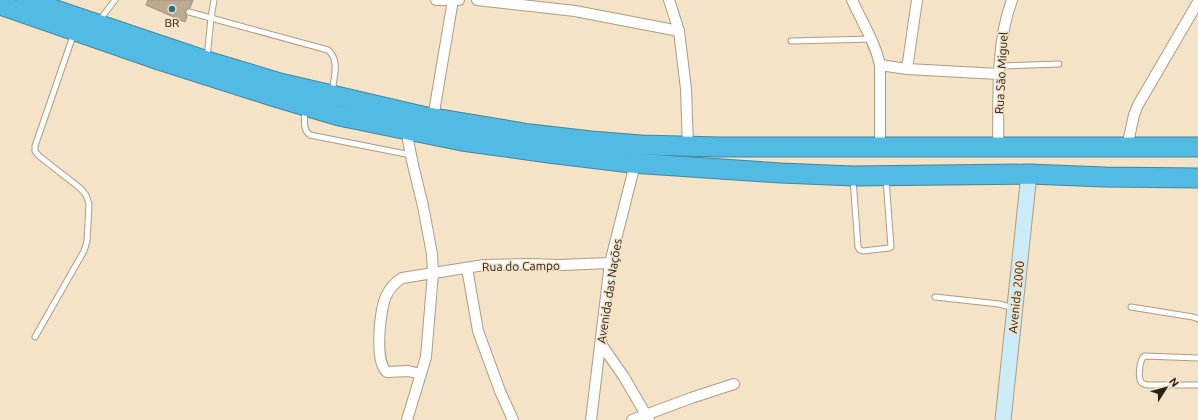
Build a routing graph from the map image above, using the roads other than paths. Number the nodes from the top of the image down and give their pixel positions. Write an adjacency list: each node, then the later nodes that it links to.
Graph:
1 (26, 0): 15 (highway)
2 (115, 0): 15 (lane)
3 (214, 0): 14 (lane)
4 (436, 0): 5 (street)
5 (455, 0): 27 (street)
6 (477, 0): 17 (street)
7 (669, 0): 17 (street)
8 (852, 0): 18 (street)
9 (917, 0): 23 (street)
10 (1012, 0): 24 (street, Rua São Miguel)
11 (1198, 2): 30 (street)
12 (0, 5): 16 (highway)
13 (189, 12): 14 (lane)
14 (211, 18): 20 (lane); 25 (lane)
15 (97, 24): 20 (highway)
16 (75, 31): 26 (highway); 47 (lane)
17 (679, 31): 29 (street)
18 (872, 40): 19 (lane); 22 (street)
19 (791, 42)
20 (207, 61): 25 (highway)
21 (1059, 64): 24 (lane)
22 (880, 65): 23 (street); 32 (street)
23 (907, 69): 24 (street)
24 (1000, 70): 33 (street, Rua São Miguel)
25 (331, 96): 27 (highway)
26 (305, 106): 28 (highway); 34 (lane)
27 (434, 118): 29 (highway)
28 (406, 130): 34 (street); 35 (highway)
29 (688, 147): 32 (highway)
30 (1127, 147): 31 (highway); 33 (highway)
31 (1198, 147)
32 (880, 148): 33 (highway)
33 (998, 148)
34 (411, 155): 42 (street)
35 (635, 164): 38 (highway); 40 (street, Avenida das Nações)
36 (1029, 174): 37 (highway); 39 (highway); 45 (street, Avenida 2000)
37 (886, 175): 38 (highway); 38 (lane)
38 (853, 176)
39 (1198, 178)
40 (610, 263): 41 (street, Rua do Campo); 48 (street, Avenida das Nações)
41 (467, 268): 42 (street, Rua do Campo); 55 (street)
42 (433, 273): 50 (street); 50 (street, Rua do Campo)
43 (934, 297): 45 (lane)
44 (1131, 307): 46 (lane)
45 (1015, 308): 58 (street, Avenida 2000)
46 (1198, 319)
47 (35, 338)
48 (601, 344): 53 (street); 56 (street, Avenida das Nações)
49 (1198, 358): 52 (lane)
50 (421, 374): 54 (street)
51 (734, 384): 53 (street)
52 (1198, 385)
53 (647, 417): 57 (street)
54 (407, 420)
55 (513, 420)
56 (592, 420)
57 (632, 420)
58 (1003, 420)

